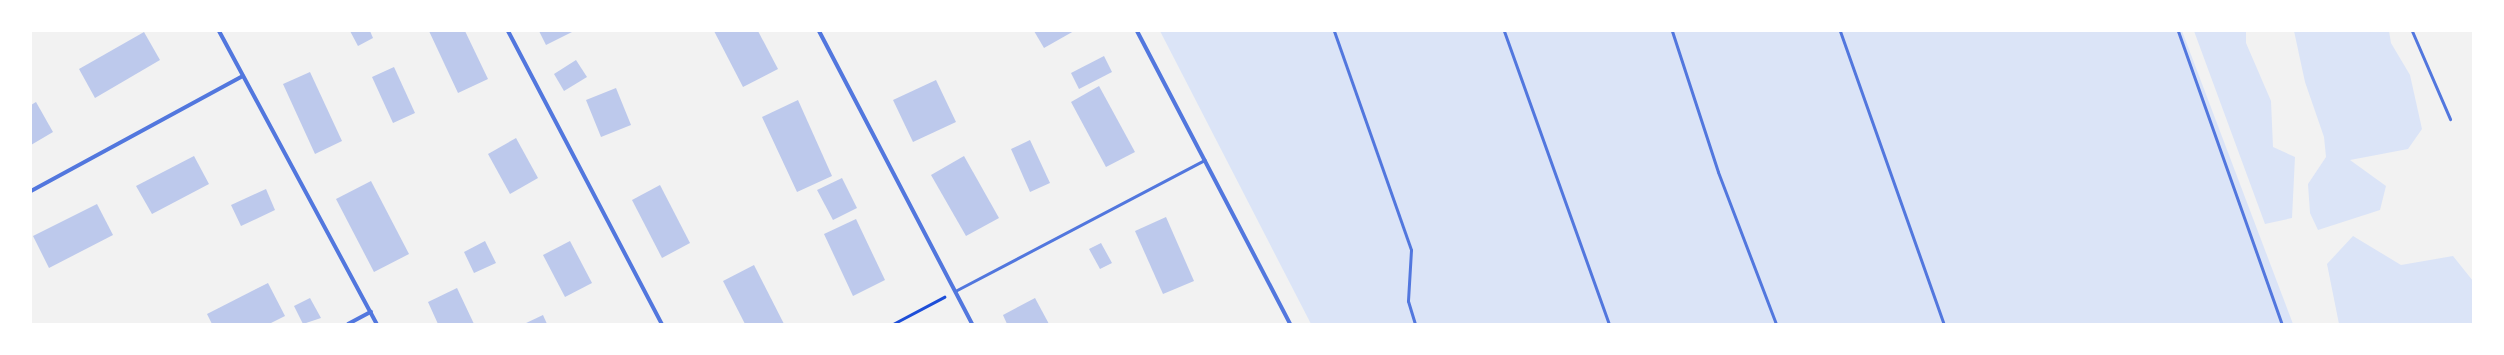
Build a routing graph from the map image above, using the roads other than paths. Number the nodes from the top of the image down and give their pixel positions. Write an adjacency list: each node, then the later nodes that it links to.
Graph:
1 (219, 31): 11 (street)
2 (508, 31): 19 (street)
3 (819, 31): 15 (street)
4 (1137, 31): 13 (street)
5 (1334, 31): 22 (lane)
6 (1504, 31): 23 (lane)
7 (1672, 31): 24 (lane)
8 (1840, 31): 25 (lane)
9 (2178, 31): 26 (lane)
10 (2412, 31): 12 (lane)
11 (243, 76): 14 (street); 16 (street)
12 (2450, 119)
13 (1204, 160): 15 (lane); 21 (street)
14 (31, 191)
15 (955, 291): 20 (street)
16 (371, 312): 17 (street); 18 (street)
17 (348, 324)
18 (377, 324)
19 (662, 324)
20 (972, 324)
21 (1290, 324)
22 (1415, 324)
23 (1609, 324)
24 (1776, 324)
25 (1944, 324)
26 (2282, 324)

